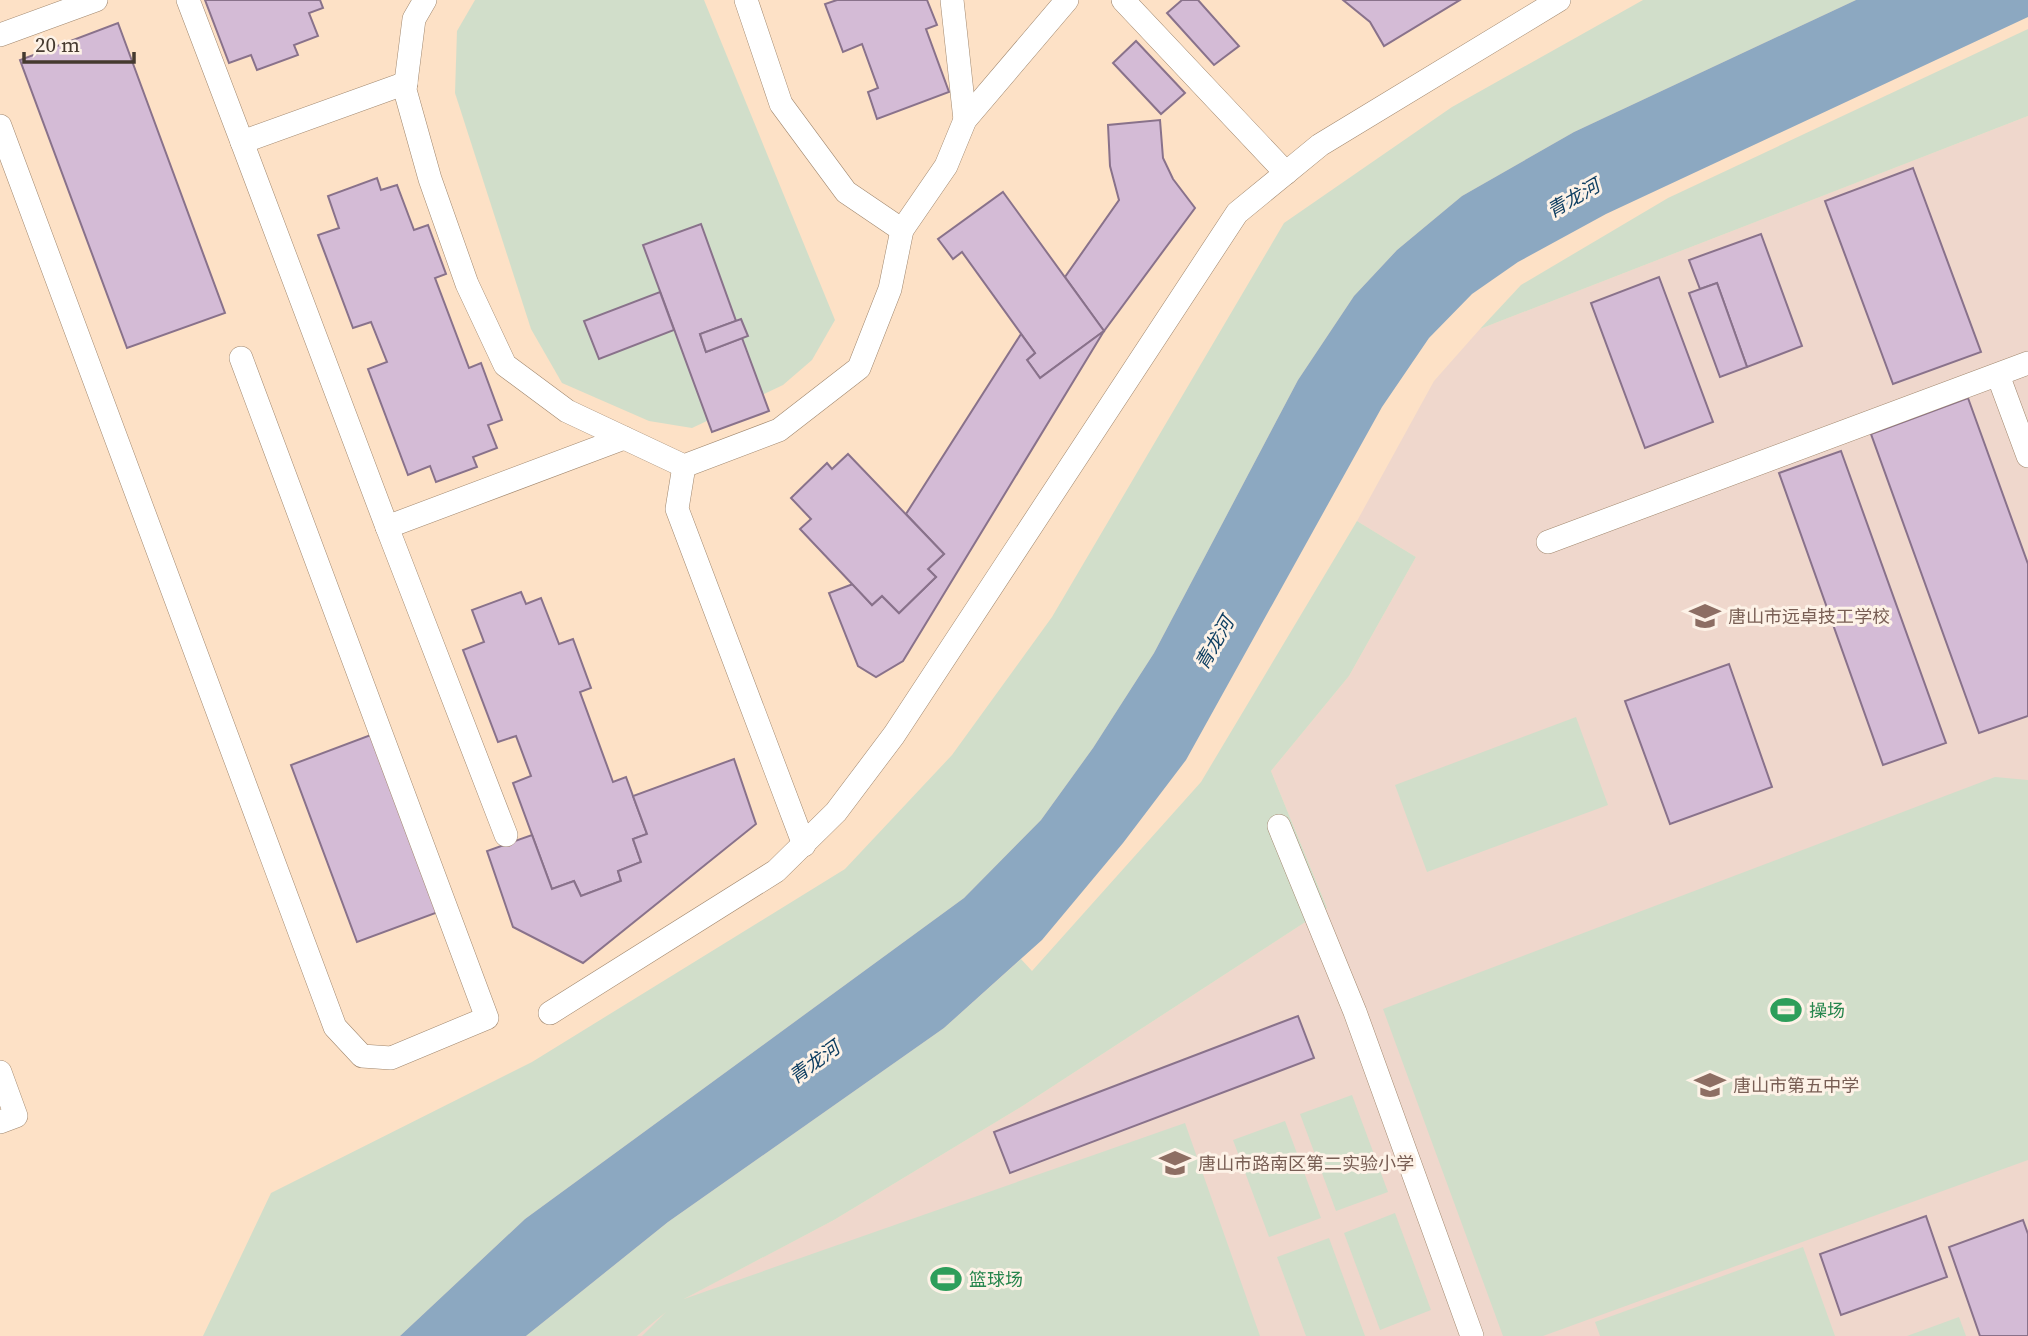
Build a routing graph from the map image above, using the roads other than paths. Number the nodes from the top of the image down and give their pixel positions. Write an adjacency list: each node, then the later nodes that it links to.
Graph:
1 (96, 0): 9 (lane)
2 (188, 0): 13 (lane)
3 (425, 0): 10 (lane)
4 (746, 0): 15 (lane)
5 (952, 0): 11 (lane)
6 (1067, 0): 11 (lane)
7 (1123, 0): 14 (lane)
8 (1559, 0): 14 (lane)
9 (0, 35)
10 (406, 83): 13 (lane); 19 (lane)
11 (965, 120): 15 (lane)
12 (0, 126): 16 (lane)
13 (242, 142): 22 (lane)
14 (1286, 173): 26 (lane)
15 (902, 230): 21 (lane)
16 (241, 358)
17 (2028, 363): 18 (lane)
18 (1998, 374): 20 (lane); 23 (lane)
19 (624, 438): 21 (lane); 22 (lane)
20 (2028, 456)
21 (684, 466): 26 (lane)
22 (387, 527): 25 (lane)
23 (1548, 542)
24 (1279, 826): 30 (lane)
25 (506, 835)
26 (804, 845): 27 (lane)
27 (550, 1013)
28 (0, 1072): 29 (lane)
29 (0, 1122)
30 (1472, 1336)

